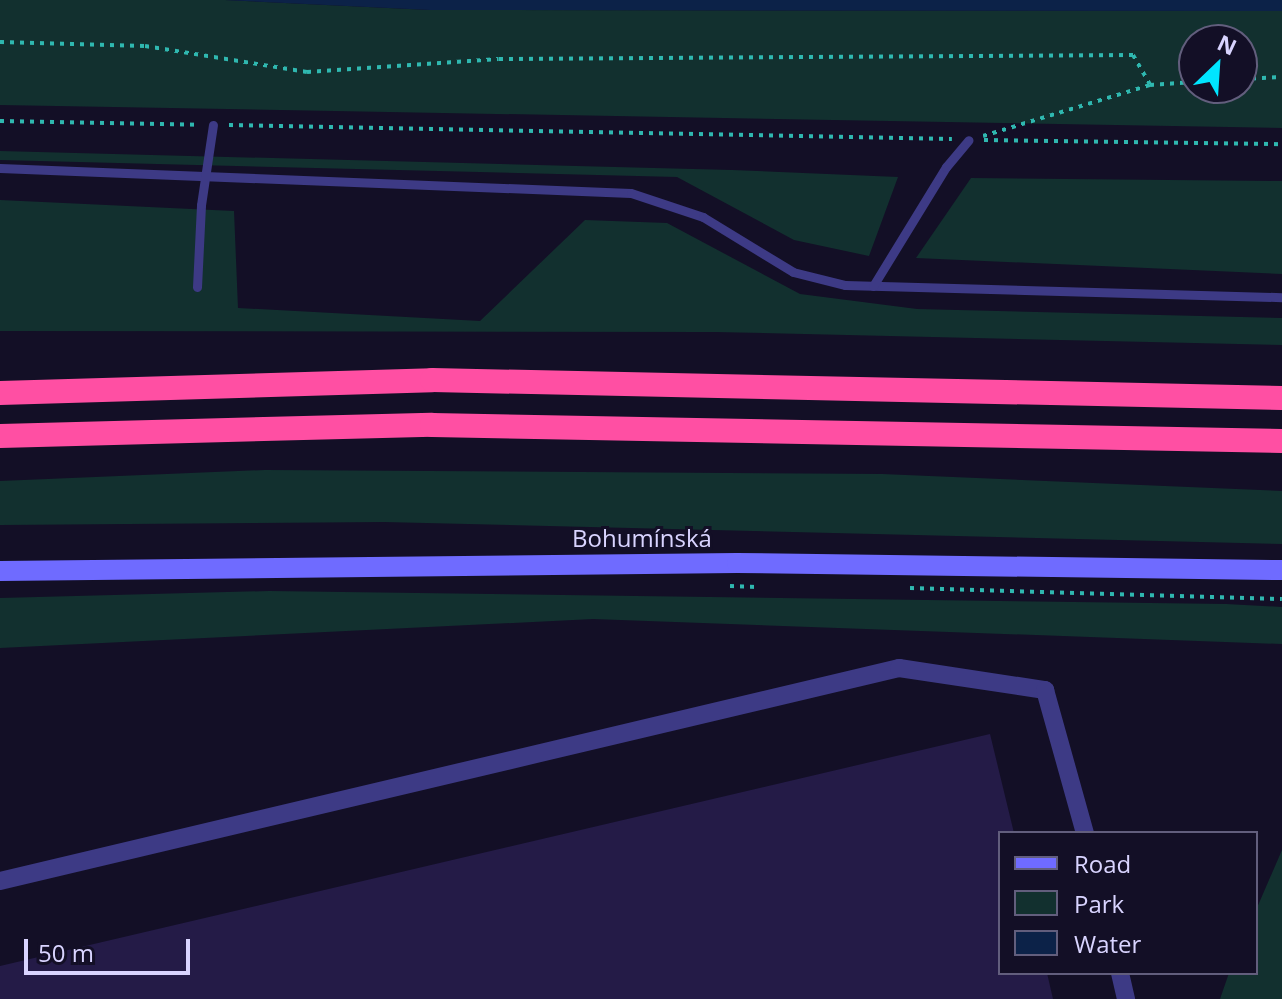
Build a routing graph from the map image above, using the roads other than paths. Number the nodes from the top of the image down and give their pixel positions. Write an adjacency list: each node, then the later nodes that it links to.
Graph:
1 (213, 125): 4 (lane)
2 (969, 140): 5 (lane)
3 (0, 168): 4 (lane)
4 (204, 177): 5 (lane); 6 (lane)
5 (873, 286): 7 (lane)
6 (197, 287)
7 (1282, 297)
8 (0, 393): 9 (highway)
9 (1282, 398)
10 (0, 436): 11 (highway)
11 (1282, 441)
12 (1282, 570): 13 (main road, Bohumínská)
13 (1, 571)
14 (1084, 831): 15 (street)
15 (0, 881)
16 (1120, 975): 17 (street)
17 (1126, 999)

